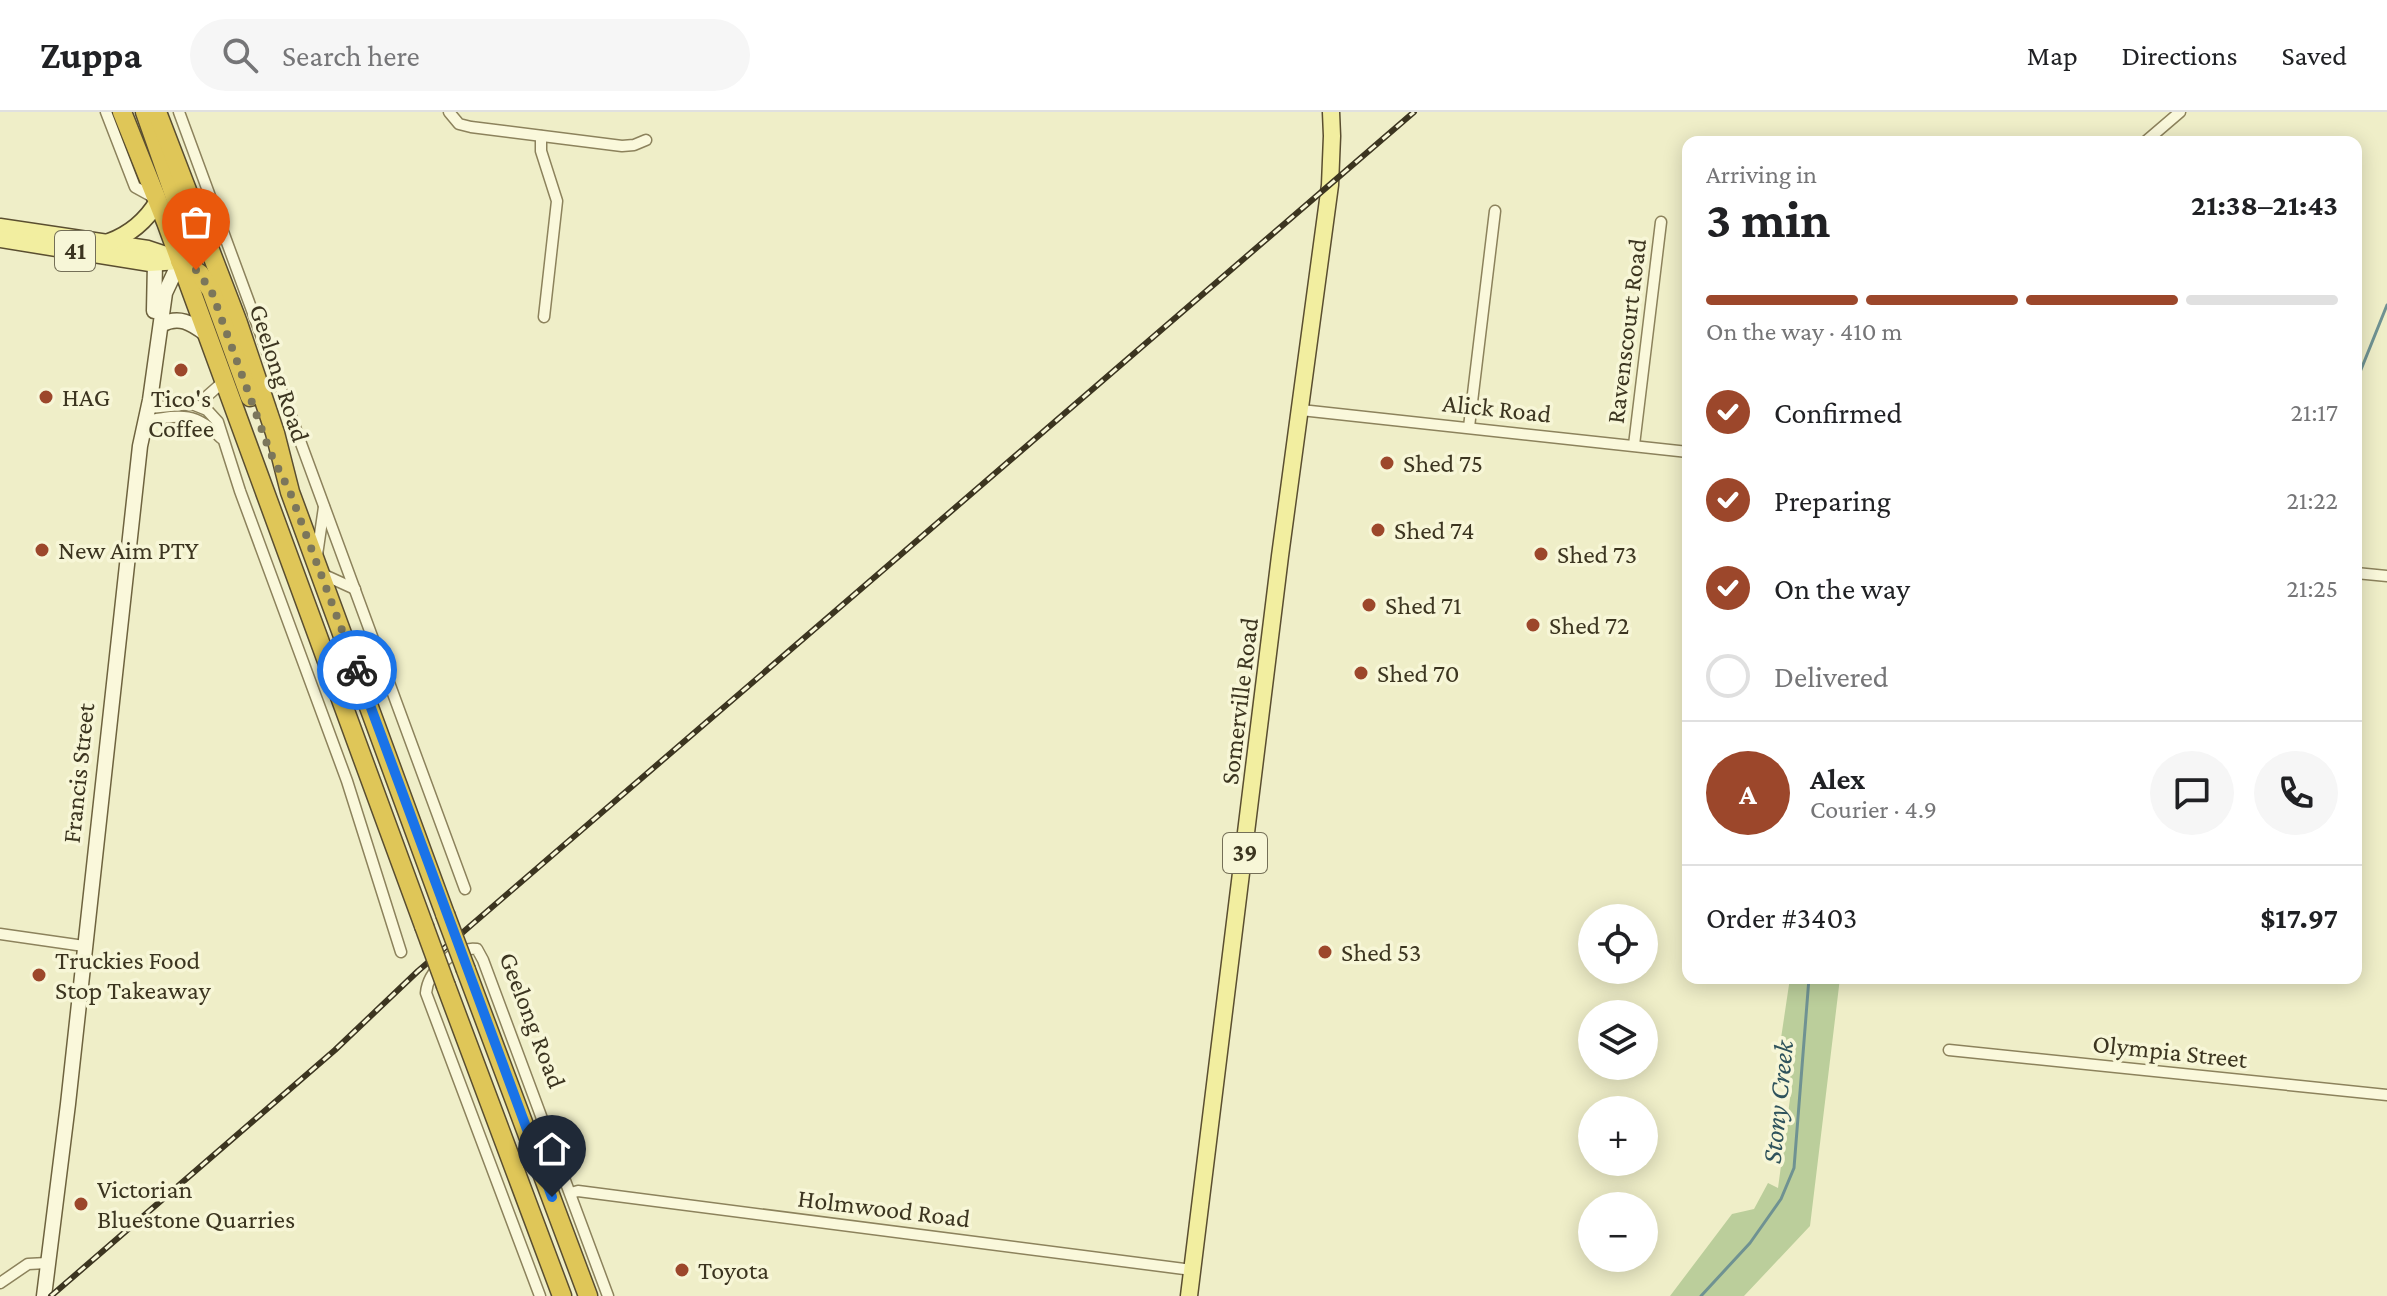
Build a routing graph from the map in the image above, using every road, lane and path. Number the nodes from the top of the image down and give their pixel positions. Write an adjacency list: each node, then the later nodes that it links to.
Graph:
1 (106, 112): 12 (street)
2 (122, 112): 12 (highway, Geelong Road)
3 (145, 112): 18 (highway)
4 (157, 112): 33 (highway, Geelong Road)
5 (179, 112): 34 (street, Geelong Road)
6 (449, 112): 9 (street)
7 (1331, 112): 26 (main road, Somerville Road / 39)
8 (2180, 112): 10 (street)
9 (541, 136): 11 (street); 20 (street)
10 (2153, 136)
11 (646, 140)
12 (157, 200): 17 (main road, 41); 18 (highway, Geelong Road)
13 (1495, 211): 29 (street)
14 (1661, 222): 31 (street, Ravenscourt Road)
15 (0, 227): 17 (main road, 41)
16 (0, 239): 17 (main road, 41)
17 (107, 249): 18 (main road); 19 (main road, 41)
18 (180, 261): 19 (main road, 41); 21 (main road); 22 (highway, Geelong Road); 33 (highway)
19 (155, 263): 23 (main road)
20 (544, 317)
21 (161, 325): 22 (main road); 23 (main road)
22 (206, 334): 24 (highway, Geelong Road)
23 (154, 347): 27 (main road, Francis Street)
24 (223, 382): 25 (street); 53 (highway, Geelong Road, bridge)
25 (202, 407): 27 (street); 28 (street); 30 (street)
26 (1301, 410): 29 (street, Alick Road); 48 (main road, Somerville Road / 39)
27 (145, 414): 28 (street); 41 (main road, Francis Street)
28 (205, 424): 30 (street)
29 (1469, 427): 31 (street, Alick Road)
30 (223, 439): 42 (street)
31 (1634, 445): 32 (street, Alick Road)
32 (1682, 451)
33 (290, 492): 35 (highway, Geelong Road)
34 (324, 505): 35 (street, Geelong Road); 38 (street, Geelong Road)
35 (319, 568): 38 (street); 50 (highway, Geelong Road, bridge)
36 (2362, 574): 37 (street)
37 (2387, 576)
38 (355, 589): 39 (street, Geelong Road)
39 (465, 889)
40 (0, 934): 41 (street)
41 (84, 946): 47 (main road, Francis Street)
42 (401, 952)
43 (1949, 1050): 44 (street, Olympia Street)
44 (2387, 1095)
45 (571, 1193): 46 (street, Geelong Road); 48 (street, Holmwood Road); 52 (street, Geelong Road)
46 (596, 1262): 50 (street, Geelong Road); 54 (street, Geelong Road)
47 (47, 1263): 49 (street); 51 (main road, Francis Street)
48 (1192, 1270): 55 (main road, Somerville Road / 39)
49 (0, 1283)
50 (585, 1289)
51 (44, 1296)
52 (540, 1296)
53 (562, 1296)
54 (608, 1296)
55 (1189, 1296)

